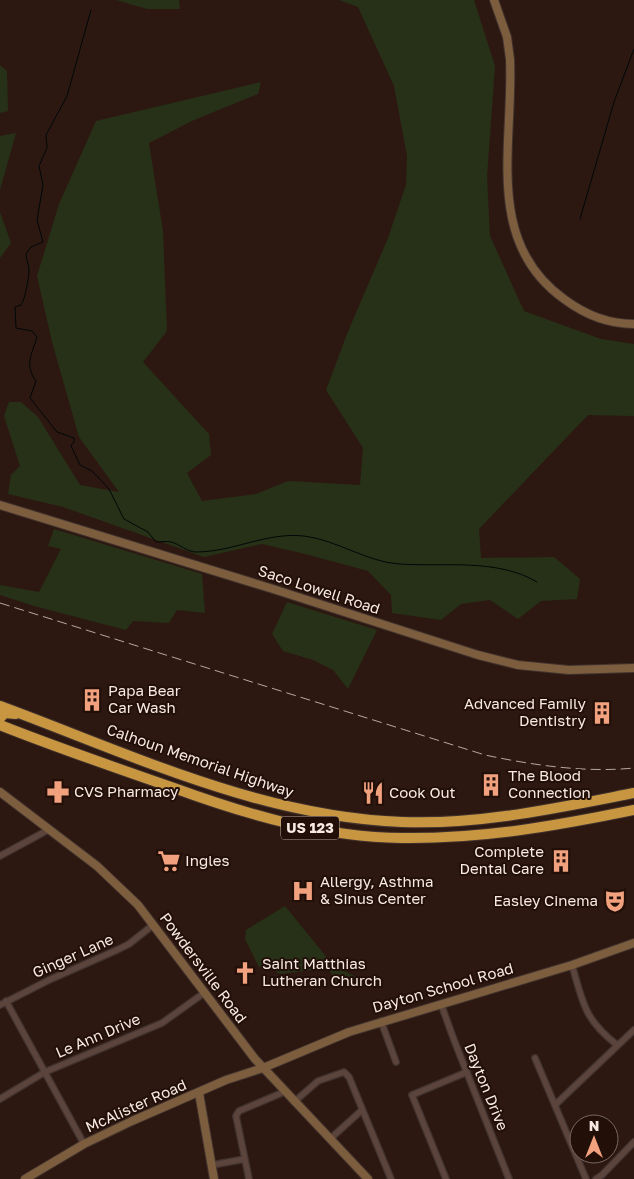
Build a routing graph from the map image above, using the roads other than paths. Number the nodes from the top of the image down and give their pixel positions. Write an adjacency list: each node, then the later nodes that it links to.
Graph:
1 (494, 0): 2 (street)
2 (634, 324)
3 (0, 505): 4 (street, Saco Lowell Road)
4 (634, 668)
5 (0, 706): 6 (highway, Calhoun Memorial Highway / US 123)
6 (22, 714): 7 (highway); 8 (highway, Calhoun Memorial Highway / US 123)
7 (0, 718)
8 (37, 720): 10 (highway); 11 (highway, Calhoun Memorial Highway / US 123)
9 (0, 725): 10 (highway, Calhoun Memorial Highway / US 123)
10 (32, 738): 14 (highway, Calhoun Memorial Highway / US 123)
11 (204, 781): 14 (highway); 17 (highway, Calhoun Memorial Highway / US 123)
12 (0, 792): 18 (street, Powdersville Road)
13 (634, 793): 16 (highway, Calhoun Memorial Highway / US 123)
14 (198, 797): 20 (highway, Calhoun Memorial Highway / US 123)
15 (634, 810): 19 (highway, Calhoun Memorial Highway / US 123)
16 (514, 815): 17 (highway, Calhoun Memorial Highway / US 123); 19 (highway)
17 (401, 822): 20 (highway)
18 (48, 830): 21 (street); 22 (street, Powdersville Road)
19 (517, 832): 20 (highway, Calhoun Memorial Highway / US 123)
20 (402, 838)
21 (0, 856)
22 (153, 925): 25 (street, Powdersville Road); 26 (street, Ginger Lane)
23 (634, 943): 24 (street, Dayton School Road)
24 (572, 965): 27 (street, Dayton School Road); 31 (street)
25 (204, 993): 34 (street, Powdersville Road); 35 (street, Le Ann Drive)
26 (6, 1002): 28 (street, Ginger Lane); 35 (street)
27 (442, 1004): 29 (street, Dayton School Road); 36 (street, Dayton Drive)
28 (0, 1005)
29 (380, 1021): 33 (street); 34 (street, Dayton School Road)
30 (634, 1030): 31 (street)
31 (616, 1045): 41 (street)
32 (535, 1058): 41 (street)
33 (396, 1062)
34 (263, 1068): 37 (street, McAlister Road); 38 (street, Powdersville Road)
35 (45, 1072): 39 (street, Le Ann Drive); 45 (street)
36 (467, 1072): 53 (street); 54 (street, Dayton Drive)
37 (199, 1092): 45 (street, McAlister Road); 47 (street)
38 (284, 1092): 40 (street, Powdersville Road); 46 (street)
39 (0, 1099)
40 (294, 1102): 42 (street); 43 (street, Powdersville Road)
41 (556, 1104): 55 (street)
42 (362, 1110): 43 (street); 52 (street)
43 (330, 1139): 51 (street, Powdersville Road)
44 (634, 1142): 56 (street)
45 (84, 1144): 48 (street, McAlister Road)
46 (245, 1159): 47 (street); 50 (street)
47 (212, 1165): 49 (street)
48 (24, 1179)
49 (214, 1179)
50 (249, 1179)
51 (368, 1179)
52 (391, 1179)
53 (446, 1179)
54 (509, 1179)
55 (586, 1179)
56 (596, 1179)

